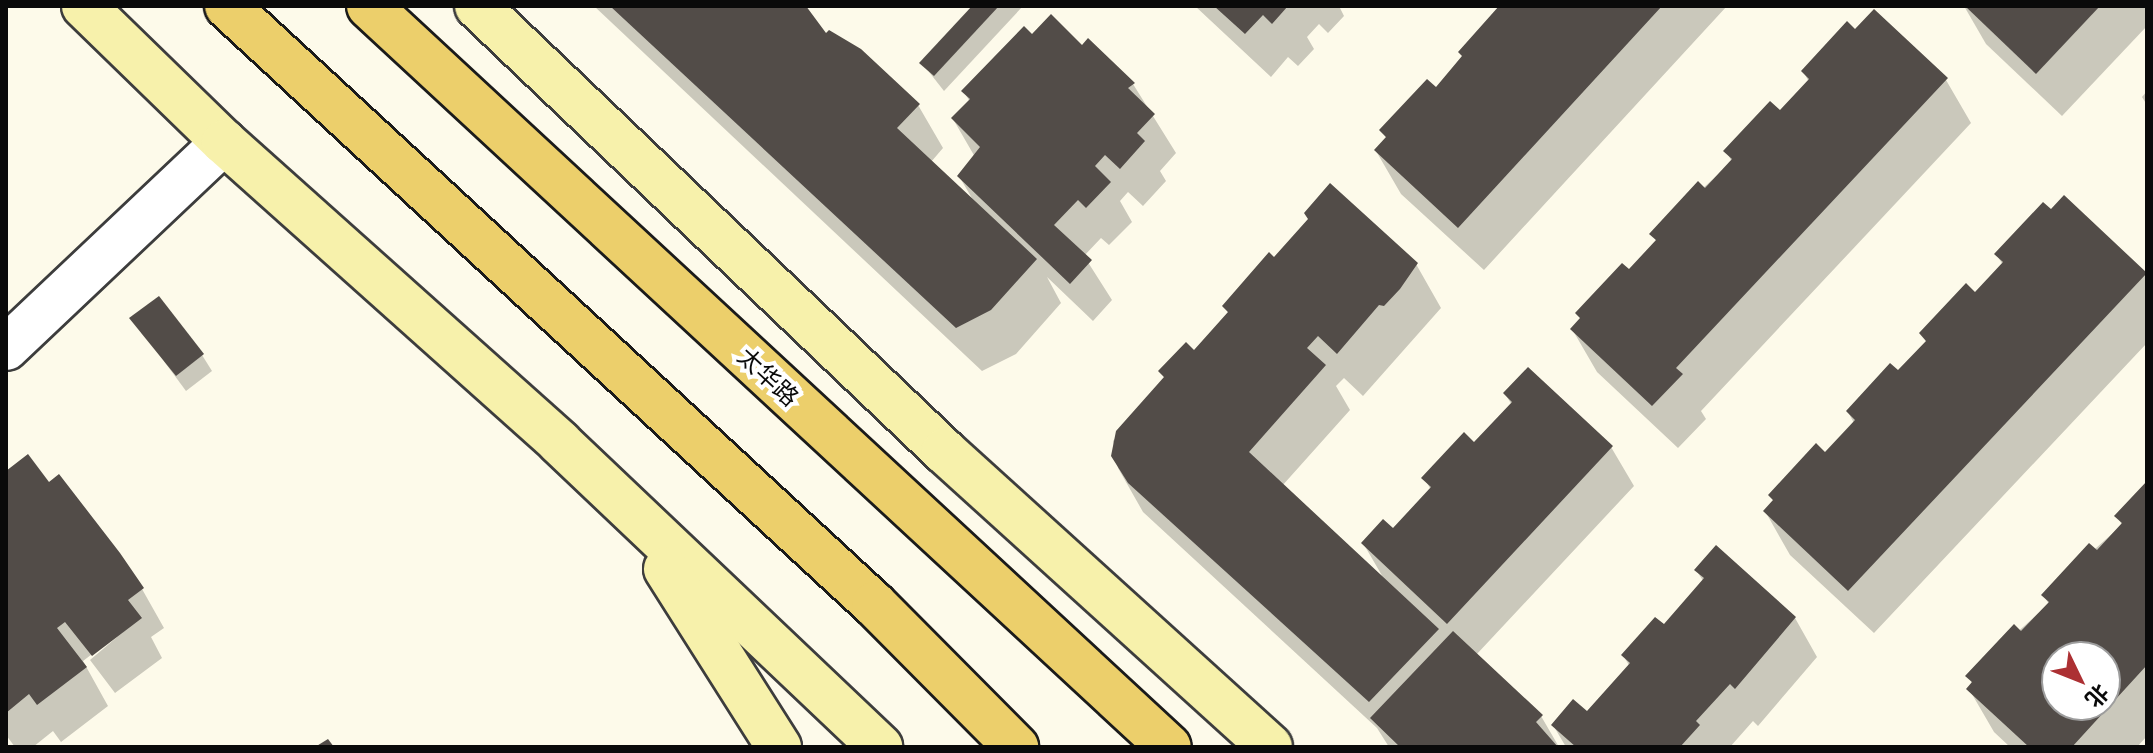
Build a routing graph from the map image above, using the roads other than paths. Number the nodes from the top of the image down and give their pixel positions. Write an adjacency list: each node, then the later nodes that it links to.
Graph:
1 (84, 6): 5 (street)
2 (227, 6): 10 (main road, bridge)
3 (369, 6): 11 (main road, 太华路, bridge)
4 (477, 6): 12 (street)
5 (224, 142): 6 (street); 7 (street)
6 (6, 348)
7 (559, 442): 8 (street); 9 (street)
8 (779, 747)
9 (880, 747)
10 (1016, 747)
11 (1169, 747)
12 (1270, 747)

